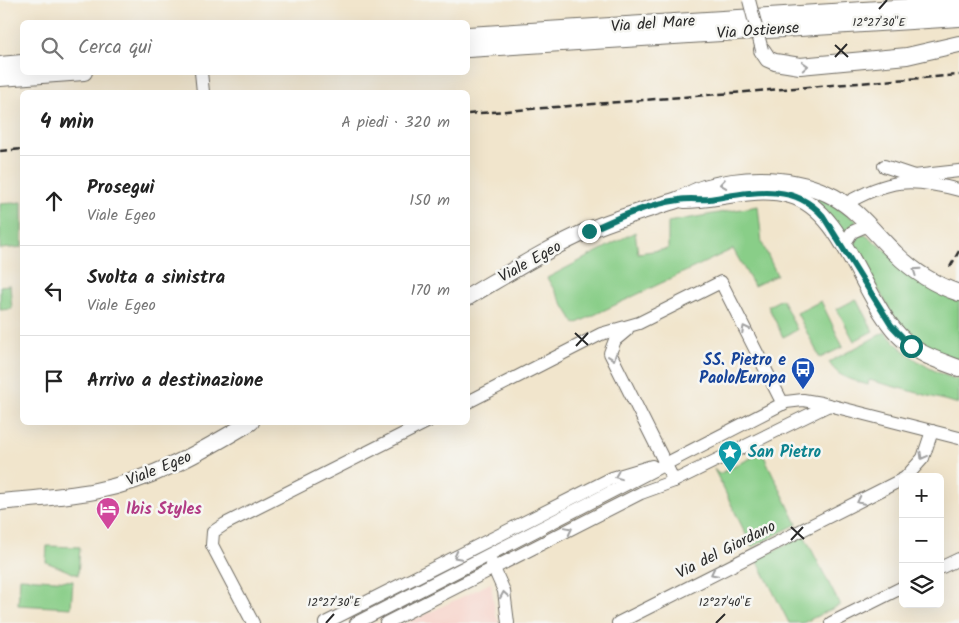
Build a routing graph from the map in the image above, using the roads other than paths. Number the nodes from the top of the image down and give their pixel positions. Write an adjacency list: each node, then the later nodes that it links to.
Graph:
1 (749, 0): 7 (street, bridge)
2 (959, 4): 4 (main road, Via del Mare)
3 (959, 18): 6 (main road, Via Ostiense)
4 (470, 36)
5 (959, 44): 7 (main road, one-way to 5)
6 (470, 49)
7 (762, 50)
8 (20, 63): 9 (main road)
9 (0, 65)
10 (42, 75): 12 (main road)
11 (201, 75): 13 (street)
12 (0, 78)
13 (203, 90)
14 (884, 166): 15 (street)
15 (959, 171)
16 (959, 190): 18 (street)
17 (679, 200): 18 (main road, Viale Egeo, one-way to 17); 20 (main road, Viale Egeo); 22 (main road, Viale Egeo)
18 (845, 204): 19 (main road, Viale Egeo)
19 (868, 224): 20 (street); 21 (main road, Viale Egeo, one-way to 19)
20 (843, 246): 24 (main road, Viale Egeo)
21 (959, 293)
22 (470, 296)
23 (639, 322): 25 (street); 26 (street, one-way to 23); 32 (street, one-way to 32)
24 (959, 368)
25 (470, 401)
26 (783, 404): 27 (street); 32 (street)
27 (828, 405): 30 (street); 34 (street)
28 (421, 425): 53 (street)
29 (235, 427): 37 (main road, Viale Egeo)
30 (932, 431): 31 (street); 33 (street, Via del Giordano, one-way to 33)
31 (959, 438)
32 (665, 463): 34 (street); 36 (street, one-way to 36); 38 (street)
33 (909, 473)
34 (674, 481): 39 (street)
35 (899, 481): 58 (street, Via del Giordano, one-way to 58)
36 (584, 492): 38 (street); 40 (street)
37 (0, 502)
38 (590, 504): 39 (street); 40 (street)
39 (596, 516): 41 (street, one-way to 39)
40 (542, 521): 41 (street); 42 (street); 43 (street)
41 (552, 539): 47 (street)
42 (482, 544): 43 (street); 46 (street, one-way to 46)
43 (488, 555): 47 (street); 48 (street)
44 (959, 559): 45 (street)
45 (944, 566)
46 (432, 569): 48 (street); 51 (street)
47 (494, 569): 50 (street); 57 (street, one-way to 47)
48 (438, 581): 50 (street); 52 (street)
49 (899, 589): 59 (street)
50 (444, 593): 56 (street)
51 (374, 598): 52 (street); 54 (street)
52 (380, 611): 55 (street); 56 (street)
53 (253, 623)
54 (325, 623)
55 (356, 623)
56 (386, 623)
57 (508, 623)
58 (618, 623)
59 (831, 623)

